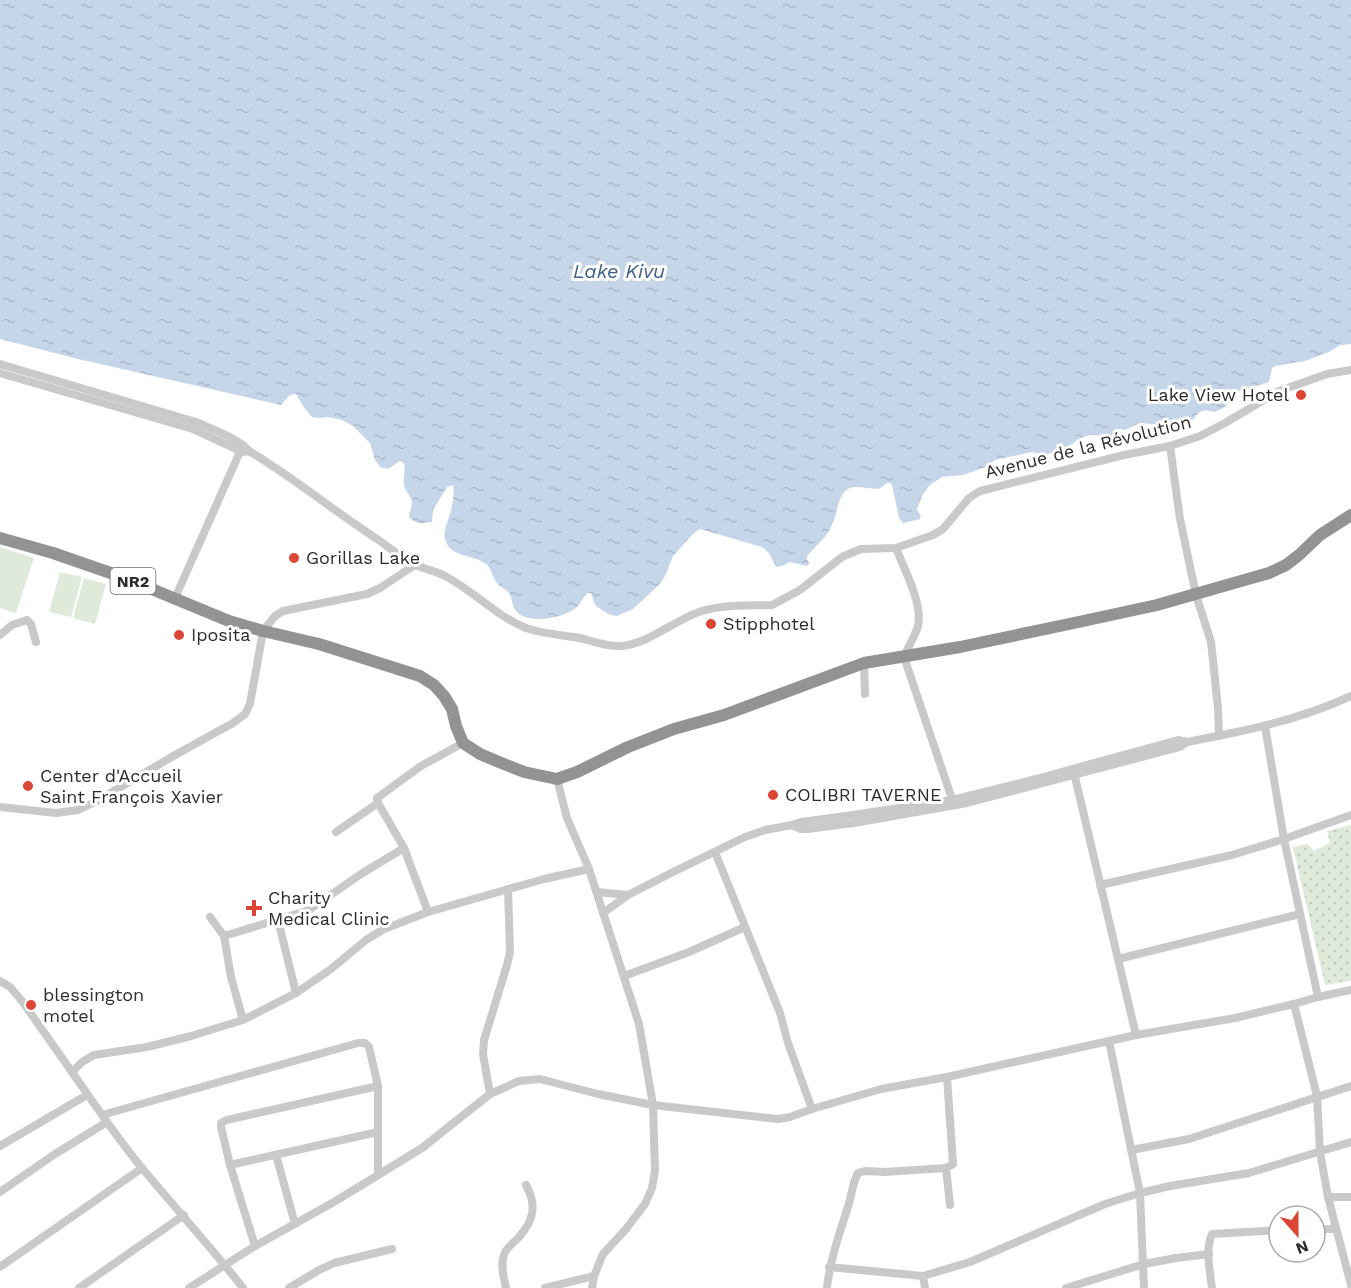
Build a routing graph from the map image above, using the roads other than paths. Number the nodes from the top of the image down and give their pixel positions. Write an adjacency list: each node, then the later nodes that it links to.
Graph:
1 (0, 364): 4 (street)
2 (1351, 370): 5 (street, Avenue de la Révolution)
3 (0, 373): 4 (street)
4 (84, 394): 6 (street, Avenue de la Révolution)
5 (1170, 446): 9 (street, Avenue de la Révolution); 11 (street)
6 (244, 449): 10 (street, Avenue de la Révolution); 12 (street)
7 (1351, 515): 11 (highway)
8 (0, 538): 12 (highway, NR2)
9 (896, 548): 10 (street, Avenue de la Révolution); 16 (street)
10 (416, 565): 13 (street)
11 (1196, 594): 16 (highway); 21 (street)
12 (175, 598): 13 (highway, NR2)
13 (263, 631): 22 (highway); 27 (street)
14 (0, 635): 15 (street)
15 (36, 642)
16 (904, 657): 17 (highway); 25 (street)
17 (864, 663): 18 (street); 24 (highway)
18 (866, 694)
19 (1351, 696): 20 (street)
20 (1265, 726): 21 (street); 30 (street)
21 (1219, 736): 23 (street)
22 (463, 743): 24 (highway); 26 (street)
23 (1074, 772): 25 (street); 34 (street)
24 (556, 779): 33 (street)
25 (953, 802): 32 (street)
26 (378, 803): 29 (street); 31 (street)
27 (0, 807)
28 (1351, 815): 30 (street)
29 (336, 832)
30 (1284, 839): 34 (street); 40 (street)
31 (404, 848): 38 (street); 42 (street)
32 (715, 852): 37 (street); 43 (street)
33 (590, 869): 35 (street); 36 (street)
34 (1100, 885): 45 (street)
35 (508, 889): 38 (street); 60 (street)
36 (597, 892): 37 (street); 39 (street)
37 (628, 895): 39 (street)
38 (428, 912): 49 (street)
39 (603, 913): 46 (street)
40 (1300, 914): 45 (street); 50 (street)
41 (210, 917): 44 (street)
42 (278, 920): 44 (street); 49 (street)
43 (745, 927): 46 (street); 63 (street)
44 (224, 936): 52 (street)
45 (1118, 959): 53 (street)
46 (624, 976): 62 (street)
47 (0, 981): 55 (street)
48 (1351, 990): 50 (street)
49 (296, 993): 52 (street)
50 (1318, 997): 51 (street)
51 (1294, 1004): 53 (street); 61 (street)
52 (243, 1020): 55 (street)
53 (1136, 1035): 54 (street)
54 (1109, 1041): 56 (street); 68 (street)
55 (72, 1072): 59 (street)
56 (947, 1077): 63 (street); 73 (street)
57 (378, 1086): 64 (street); 65 (street); 71 (street)
58 (1351, 1086): 61 (street)
59 (87, 1095): 64 (street); 67 (street)
60 (490, 1095): 62 (street); 74 (street)
61 (1317, 1096): 68 (street); 69 (street)
62 (653, 1105): 63 (street); 94 (street)
63 (812, 1108)
64 (104, 1118): 72 (street); 76 (street)
65 (378, 1132): 70 (street); 74 (street)
66 (1351, 1142): 69 (street)
67 (0, 1146)
68 (1131, 1150): 77 (street)
69 (1320, 1152): 77 (street); 78 (street)
70 (276, 1155): 71 (street); 82 (street)
71 (230, 1165): 86 (street)
72 (142, 1168): 81 (street); 93 (street)
73 (946, 1168): 80 (street); 92 (street)
74 (378, 1175): 82 (street)
75 (526, 1185): 101 (street)
76 (0, 1192)
77 (1140, 1193): 90 (street); 95 (street)
78 (1328, 1197): 79 (street); 84 (street)
79 (1351, 1197)
80 (950, 1205)
81 (184, 1215): 91 (street); 97 (street)
82 (295, 1224): 86 (street)
83 (1327, 1229): 84 (street)
84 (1336, 1229): 89 (street)
85 (1267, 1231): 88 (street)
86 (255, 1246): 91 (street)
87 (392, 1249): 100 (street)
88 (1209, 1254): 90 (street); 108 (street)
89 (1348, 1258): 96 (street)
90 (1144, 1264): 106 (street); 107 (street)
91 (225, 1265): 98 (street); 99 (street)
92 (829, 1267): 95 (street); 104 (street)
93 (0, 1268)
94 (594, 1276): 102 (street); 103 (street)
95 (923, 1276): 105 (street)
96 (1351, 1285)
97 (79, 1288)
98 (189, 1288)
99 (243, 1288)
100 (290, 1288)
101 (506, 1288)
102 (545, 1288)
103 (592, 1288)
104 (828, 1288)
105 (925, 1288)
106 (1066, 1288)
107 (1144, 1288)
108 (1212, 1288)

